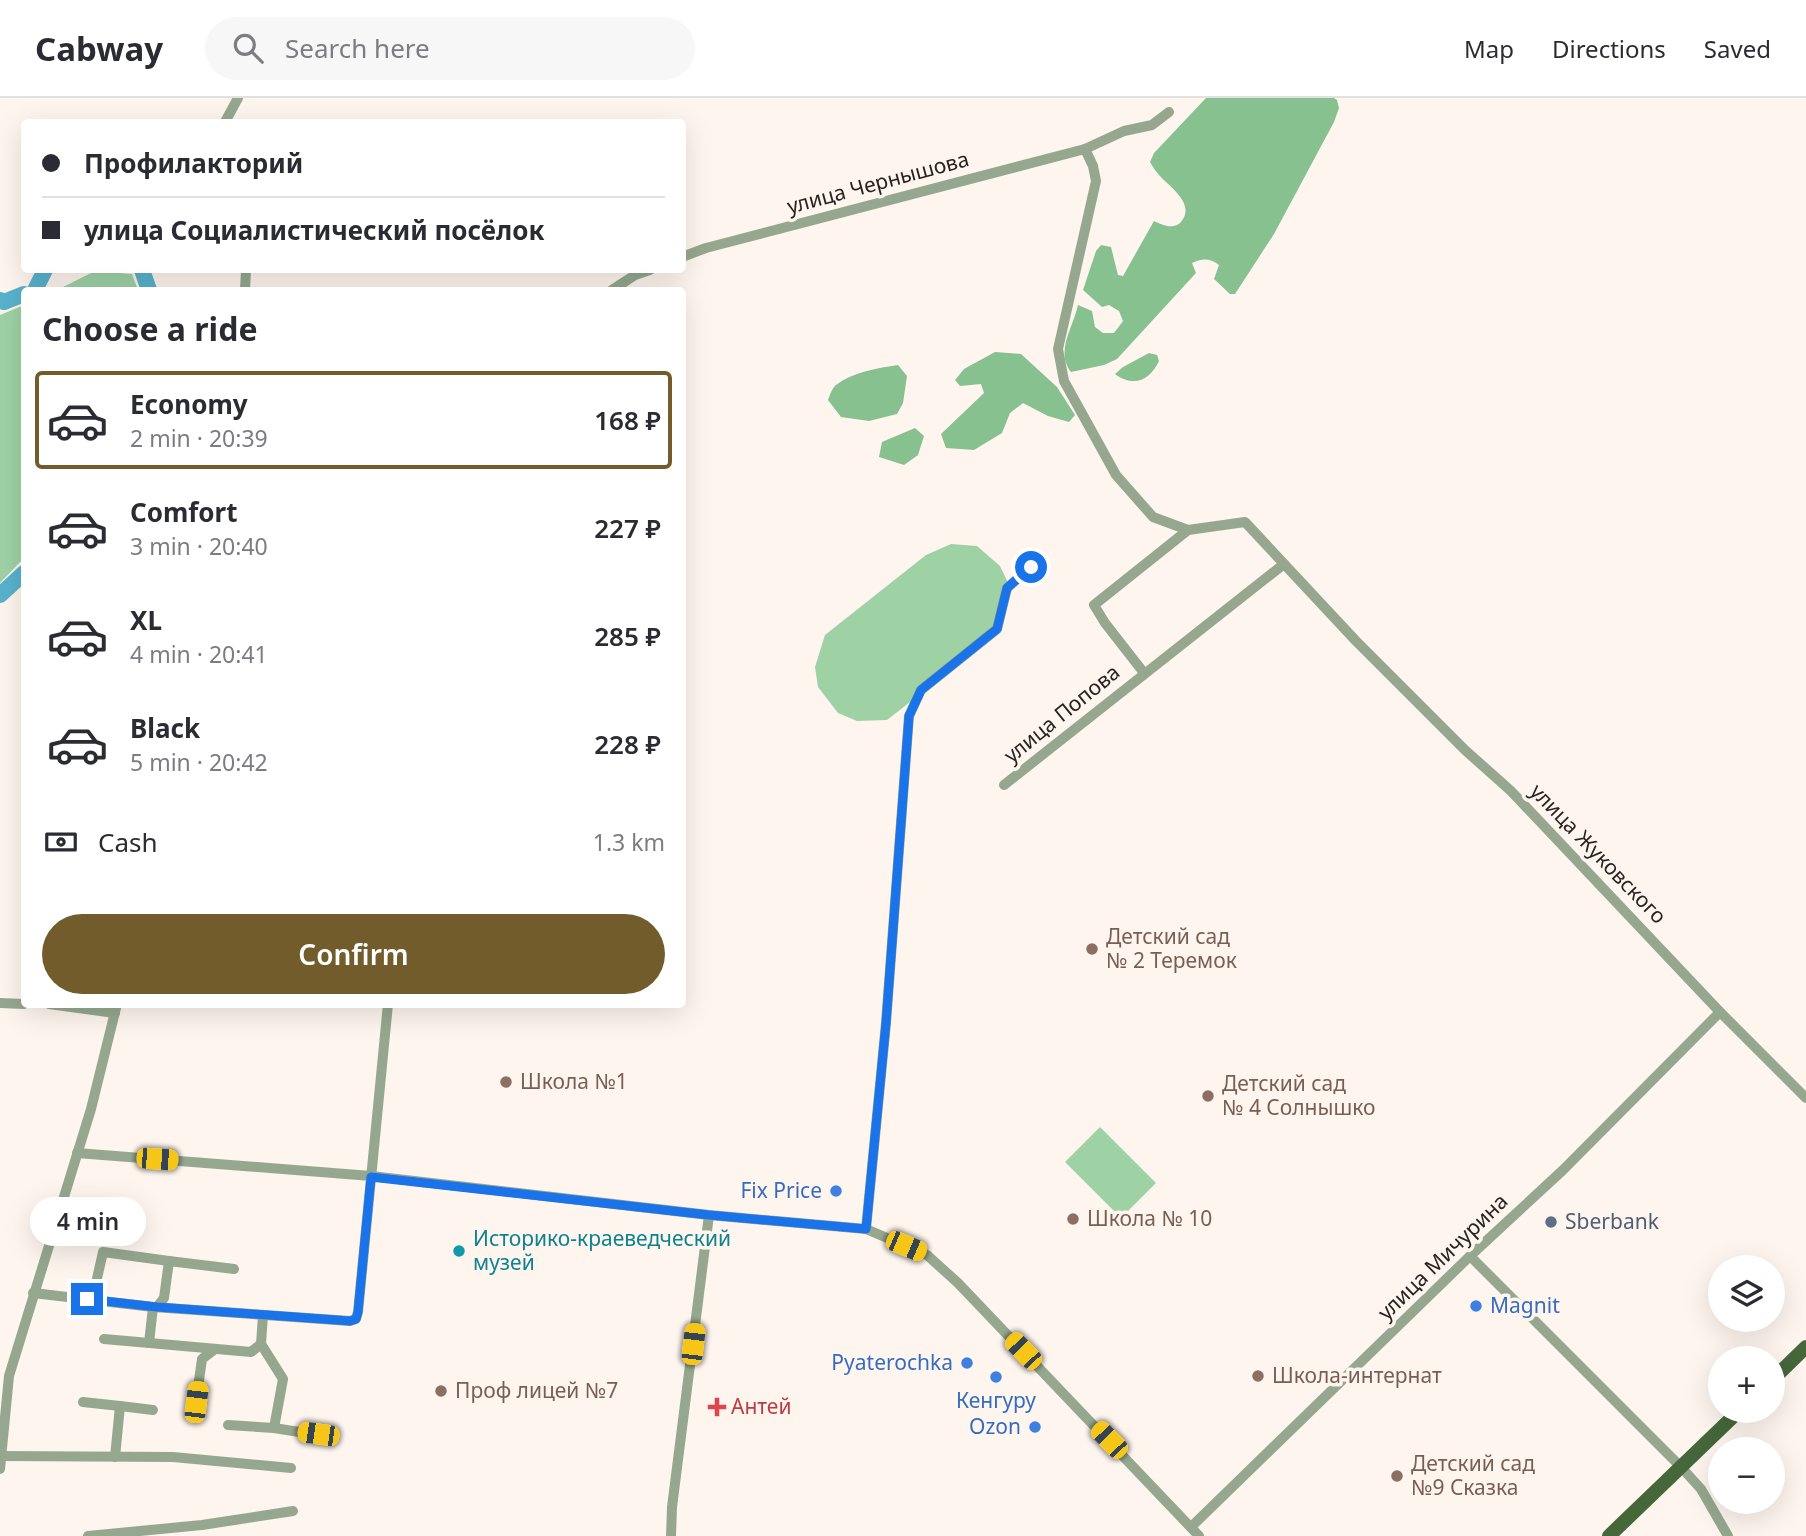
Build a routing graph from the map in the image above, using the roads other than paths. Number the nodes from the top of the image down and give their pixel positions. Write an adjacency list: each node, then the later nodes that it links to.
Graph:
1 (238, 98): 3 (street)
2 (1169, 112): 4 (street, улица Чернышова)
3 (227, 119)
4 (1085, 149): 5 (street, улица Чернышова); 8 (street)
5 (686, 256)
6 (641, 273): 7 (street)
7 (616, 287)
8 (1188, 530): 9 (street, улица Жуковского); 11 (street, улица Попова)
9 (1284, 564): 11 (street, улица Попова); 17 (street, улица Жуковского)
10 (1031, 567): 22 (street)
11 (1144, 673): 12 (street, улица Попова)
12 (1004, 785)
13 (0, 1003): 14 (street)
14 (21, 1004)
15 (388, 1008): 20 (street)
16 (116, 1009): 19 (street)
17 (1720, 1012): 18 (street, улица Жуковского); 23 (street, улица Мичурина)
18 (1806, 1098)
19 (78, 1153): 20 (street); 26 (street)
20 (371, 1177): 21 (street); 29 (street)
21 (709, 1215): 22 (street); 52 (street)
22 (866, 1229): 50 (street)
23 (1470, 1256): 46 (street); 50 (street, улица Мичурина)
24 (169, 1261): 25 (street); 27 (street); 28 (street)
25 (234, 1269)
26 (33, 1293): 27 (street); 44 (street)
27 (87, 1299): 28 (street)
28 (155, 1307): 29 (street); 31 (street)
29 (263, 1315): 32 (street)
30 (104, 1339): 31 (street)
31 (149, 1343): 34 (street)
32 (261, 1344): 34 (street); 42 (street)
33 (1806, 1347): 35 (main road)
34 (215, 1349): 37 (street)
35 (1785, 1367)
36 (83, 1402): 38 (street)
37 (196, 1402)
38 (120, 1406): 39 (street); 45 (street)
39 (153, 1410)
40 (1727, 1423): 46 (main road)
41 (228, 1424): 42 (street)
42 (274, 1428): 43 (street)
43 (318, 1434)
44 (1, 1456): 45 (street); 48 (street)
45 (115, 1457): 47 (street)
46 (1681, 1467): 53 (main road); 54 (street)
47 (291, 1468)
48 (0, 1469)
49 (293, 1511): 51 (street)
50 (1195, 1532)
51 (88, 1536)
52 (671, 1536)
53 (1609, 1536)
54 (1728, 1536)

